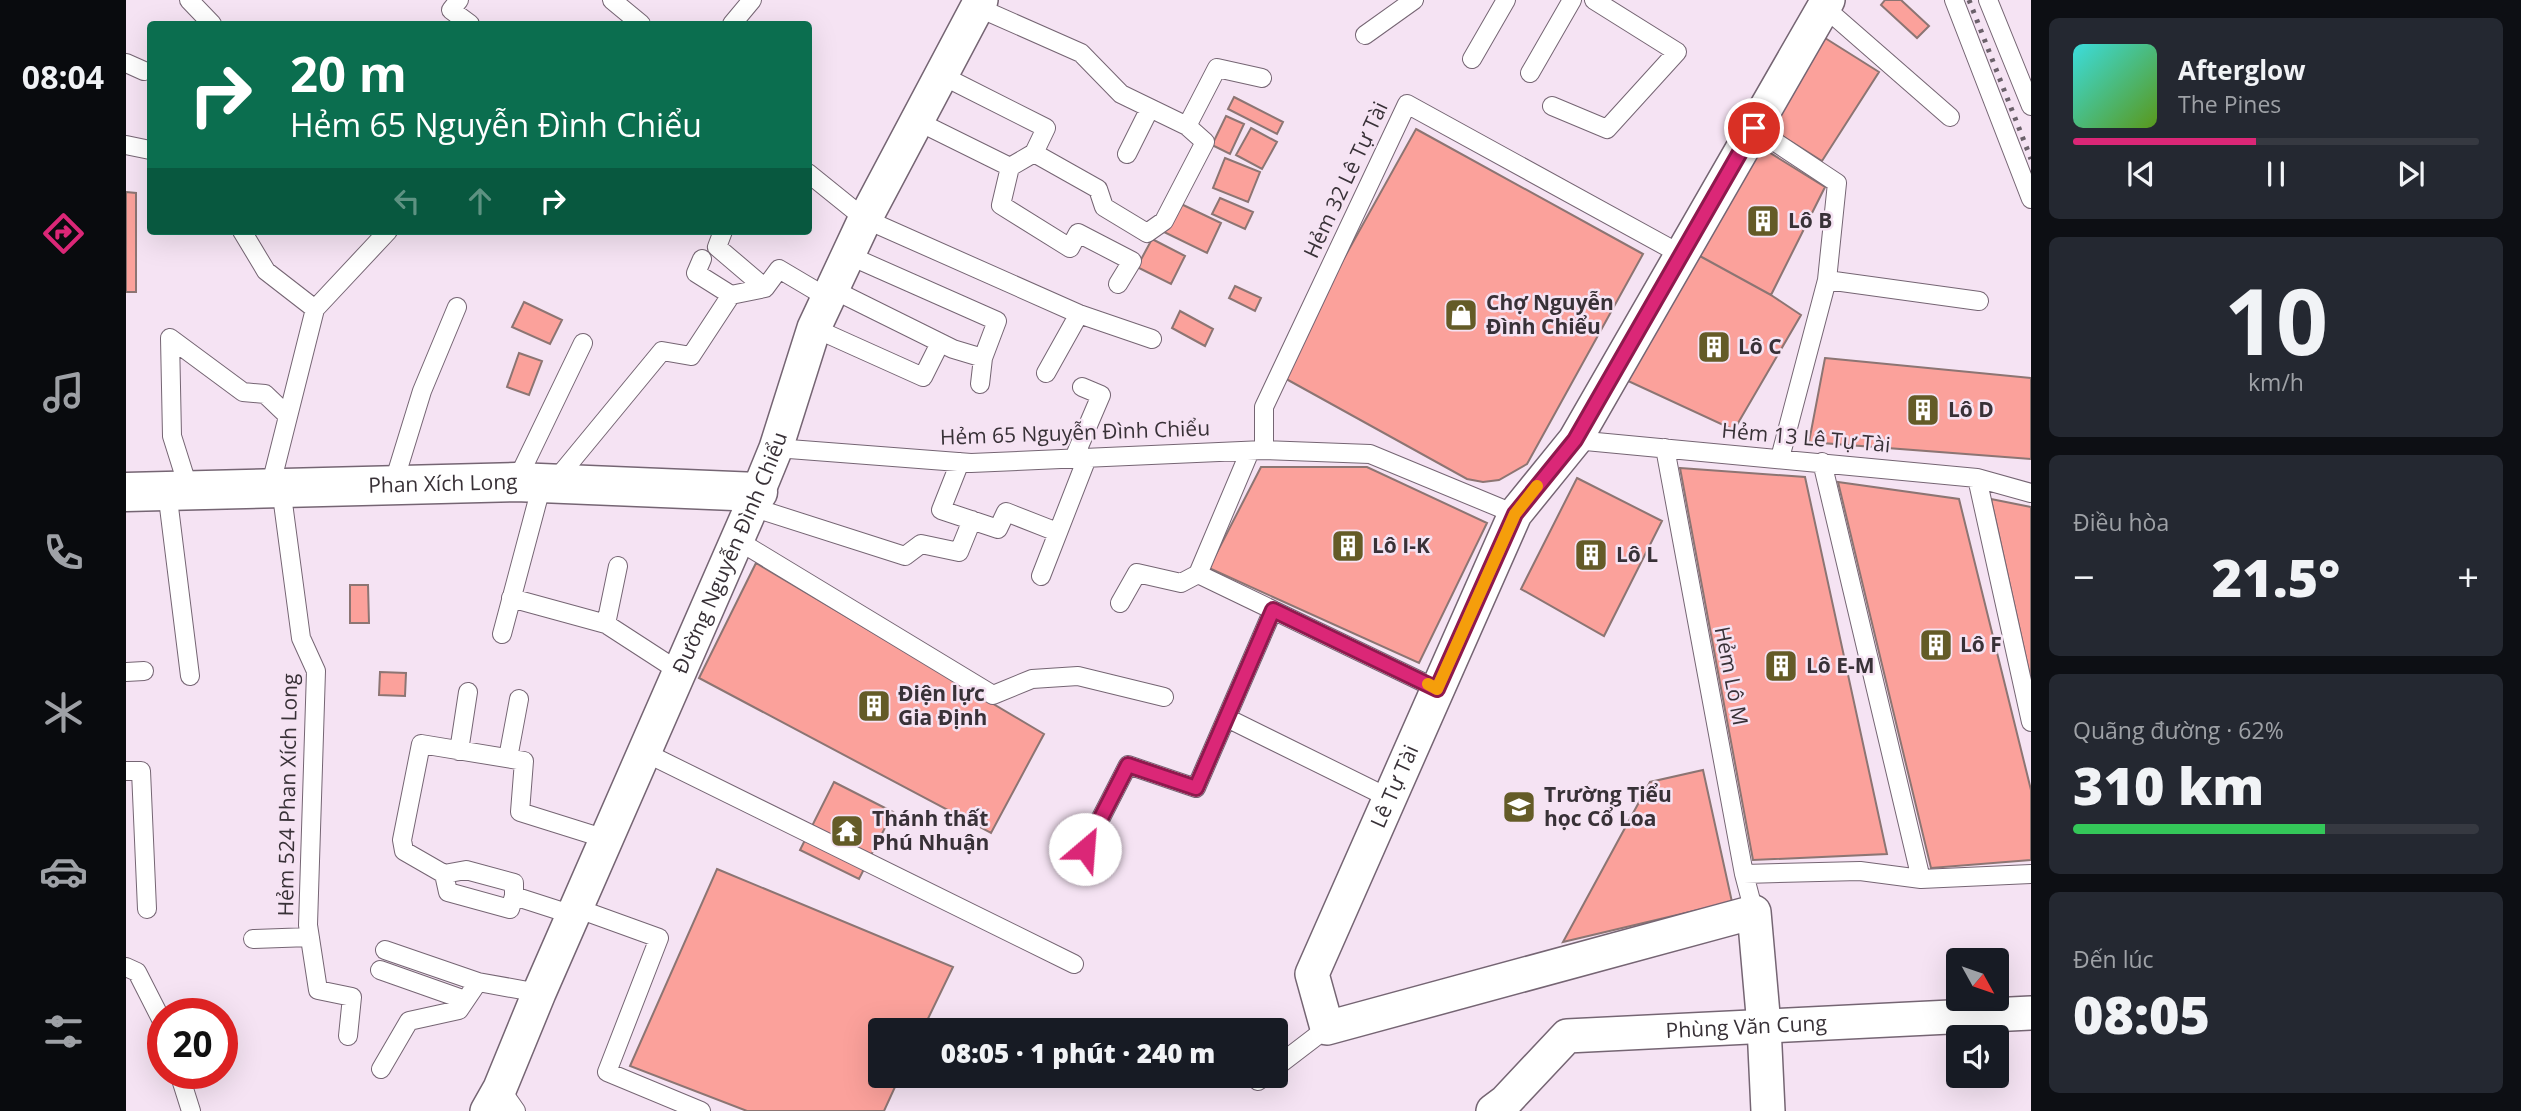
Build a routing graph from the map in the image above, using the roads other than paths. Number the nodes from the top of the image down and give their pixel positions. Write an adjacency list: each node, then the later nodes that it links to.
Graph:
1 (189, 0): 13 (lane)
2 (459, 0): 14 (lane)
3 (612, 0): 15 (lane)
4 (752, 0): 16 (lane)
5 (1414, 0): 17 (lane)
6 (1506, 0): 18 (lane)
7 (1572, 0): 21 (lane)
8 (1594, 0): 24 (lane)
9 (1954, 0): 37 (lane)
10 (1988, 0): 25 (lane)
11 (979, 4): 22 (street, Đường Nguyễn Đình Chiểu); 26 (lane)
12 (1826, 4): 27 (lane); 30 (street, Lê Tự Tài)
13 (209, 21)
14 (466, 21)
15 (631, 21)
16 (734, 21)
17 (1365, 35)
18 (1472, 59)
19 (126, 63): 20 (lane)
20 (144, 71)
21 (1530, 72)
22 (941, 75): 28 (street, Đường Nguyễn Đình Chiểu); 33 (lane)
23 (1262, 78): 29 (lane)
24 (1552, 106)
25 (2031, 106)
26 (1150, 108): 29 (lane); 34 (lane)
27 (1951, 117)
28 (917, 121): 35 (lane); 38 (street, Đường Nguyễn Đình Chiểu)
29 (1188, 126): 39 (lane)
30 (1754, 128): 44 (street, Lê Tự Tài); 47 (lane)
31 (126, 145): 32 (lane)
32 (147, 149)
33 (1034, 153): 35 (lane); 39 (lane)
34 (1127, 154)
35 (1010, 167): 46 (lane)
36 (812, 176): 38 (lane)
37 (2031, 199)
38 (865, 219): 43 (street, Đường Nguyễn Đình Chiểu); 55 (lane)
39 (1147, 233): 46 (lane)
40 (244, 235): 54 (lane)
41 (384, 235): 54 (lane)
42 (722, 235): 49 (lane)
43 (848, 255): 50 (street, Đường Nguyễn Đình Chiểu); 60 (lane)
44 (1682, 255): 65 (street, Lê Tự Tài); 68 (lane, Hẻm 32 Lê Tự Tài)
45 (702, 258): 51 (lane)
46 (1132, 261): 48 (lane)
47 (1828, 280): 52 (lane); 70 (lane)
48 (1118, 284)
49 (765, 288): 50 (lane); 51 (lane)
50 (830, 293): 56 (street, Đường Nguyễn Đình Chiểu); 59 (lane)
51 (732, 295): 74 (lane)
52 (1979, 301)
53 (457, 307): 75 (lane)
54 (315, 309): 64 (lane)
55 (1079, 314): 57 (lane); 61 (lane)
56 (814, 328): 59 (lane); 66 (street, Đường Nguyễn Đình Chiểu)
57 (1152, 339)
58 (583, 343): 74 (lane)
59 (940, 343): 60 (lane)
60 (983, 358): 62 (lane)
61 (1046, 373)
62 (980, 384)
63 (1082, 387): 69 (lane)
64 (288, 416): 76 (lane); 77 (lane)
65 (1575, 440): 67 (lane, Hẻm 13 Lê Tự Tài); 81 (street, Lê Tự Tài)
66 (776, 448): 71 (lane, Hẻm 65 Nguyễn Đình Chiểu); 80 (street, Đường Nguyễn Đình Chiểu)
67 (1665, 448): 70 (lane, Hẻm 13 Lê Tự Tài); 109 (lane, Hẻm Lô M)
68 (1257, 450): 69 (lane, Hẻm 65 Nguyễn Đình Chiểu); 81 (lane, Hẻm 65 Nguyễn Đình Chiểu); 86 (lane)
69 (1080, 458): 71 (lane, Hẻm 65 Nguyễn Đình Chiểu); 83 (lane)
70 (1780, 458): 72 (lane, Hẻm 13 Lê Tự Tài)
71 (960, 462): 82 (lane)
72 (1822, 462): 73 (lane, Hẻm 13 Lê Tự Tài); 111 (lane)
73 (1977, 478): 79 (lane, Hẻm 13 Lê Tự Tài); 100 (lane)
74 (537, 483): 75 (street, Phan Xích Long); 80 (street, Phan Xích Long); 88 (lane)
75 (393, 485): 76 (street, Phan Xích Long)
76 (276, 488): 77 (street, Phan Xích Long); 116 (lane, Hẻm 524 Phan Xích Long)
77 (178, 491): 78 (street, Phan Xích Long); 94 (lane)
78 (126, 492)
79 (2031, 493)
80 (755, 500): 82 (lane); 84 (street, Đường Nguyễn Đình Chiểu)
81 (1515, 514): 95 (street, Lê Tự Tài)
82 (972, 520): 83 (lane)
83 (1057, 532): 87 (lane)
84 (737, 540): 93 (street, Đường Nguyễn Đình Chiểu); 97 (lane)
85 (618, 566): 91 (lane)
86 (1198, 574): 89 (lane); 90 (lane)
87 (1041, 576)
88 (511, 598): 91 (lane); 92 (lane)
89 (1120, 603)
90 (1273, 610): 95 (lane); 99 (lane)
91 (606, 624): 93 (lane)
92 (502, 634)
93 (680, 672): 102 (street, Đường Nguyễn Đình Chiểu)
94 (190, 676)
95 (1437, 689): 105 (street, Lê Tự Tài)
96 (468, 692): 101 (lane)
97 (1164, 697)
98 (519, 699): 103 (lane)
99 (1227, 718): 105 (lane); 107 (lane)
100 (2031, 722)
101 (459, 751): 103 (lane); 108 (lane)
102 (644, 752): 106 (street, Đường Nguyễn Đình Chiểu); 119 (lane)
103 (508, 758): 106 (lane)
104 (126, 771): 113 (lane)
105 (1389, 799): 128 (street, Lê Tự Tài)
106 (606, 839): 114 (street, Đường Nguyễn Đình Chiểu)
107 (1085, 849)
108 (444, 874): 112 (lane); 112 (lane)
109 (1744, 874): 111 (lane); 115 (lane, Hẻm Lô M)
110 (2031, 874): 111 (lane)
111 (1921, 879)
112 (514, 896): 114 (lane)
113 (147, 909)
114 (575, 911): 123 (street, Đường Nguyễn Đình Chiểu); 135 (lane)
115 (1754, 912): 127 (street); 128 (street)
116 (310, 937): 117 (lane); 129 (lane, Hẻm 524 Phan Xích Long)
117 (253, 939)
118 (386, 950): 122 (lane)
119 (1074, 964)
120 (126, 967): 124 (lane)
121 (380, 970): 125 (lane)
122 (478, 982): 123 (lane); 125 (lane)
123 (539, 993): 133 (street, Đường Nguyễn Đình Chiểu)
124 (150, 998)
125 (465, 1000): 131 (lane)
126 (2031, 1013): 127 (street, Phùng Văn Cung)
127 (1765, 1026): 136 (street, Phùng Văn Cung); 137 (street)
128 (1327, 1028): 130 (lane)
129 (348, 1036)
130 (1288, 1058)
131 (381, 1069)
132 (184, 1089): 134 (lane)
133 (501, 1103)
134 (191, 1111)
135 (701, 1111)
136 (1493, 1111)
137 (1768, 1111)

